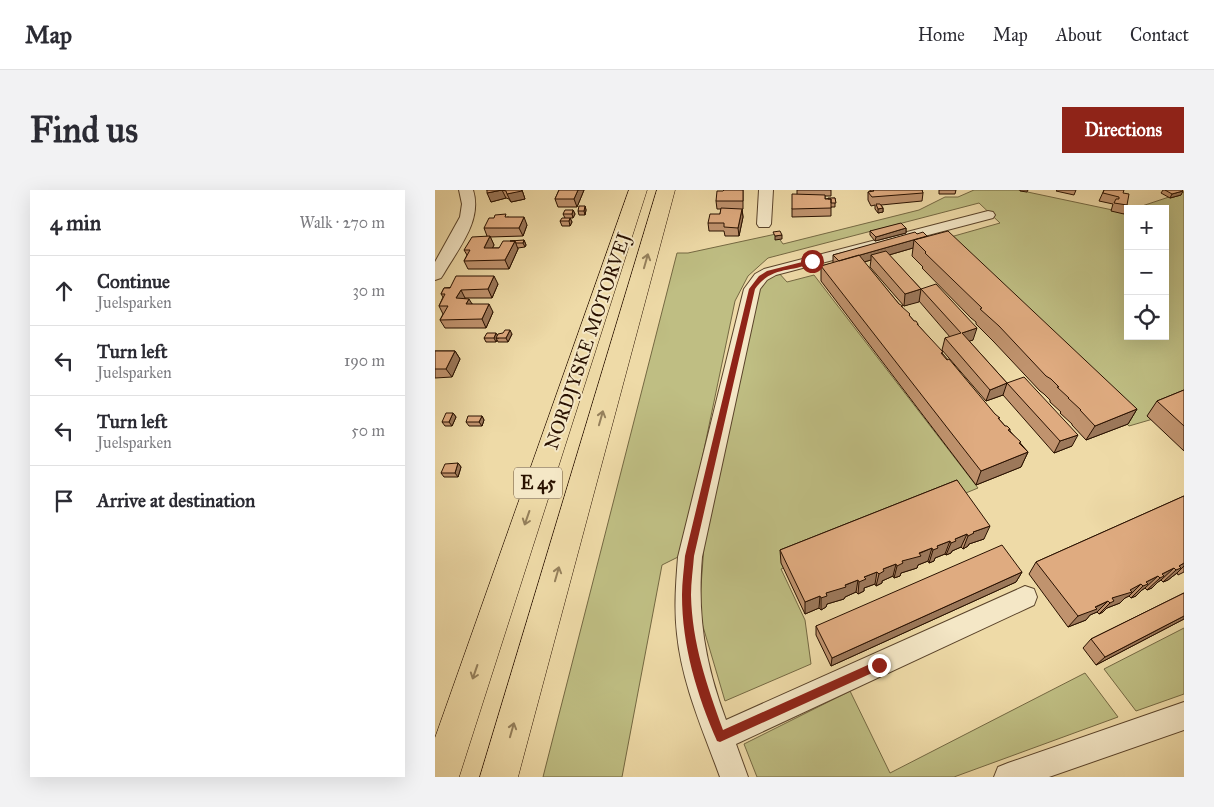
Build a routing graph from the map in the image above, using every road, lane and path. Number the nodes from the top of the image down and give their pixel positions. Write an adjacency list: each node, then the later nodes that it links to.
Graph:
1 (465, 190): 7 (street)
2 (638, 190): 11 (highway, NORDJYSKE MOTORVEJ / E 45, one-way to 11)
3 (666, 190): 12 (highway, NORDJYSKE MOTORVEJ / E 45, one-way to 3)
4 (767, 190): 6 (street)
5 (988, 215): 10 (street)
6 (764, 224)
7 (435, 275)
8 (1025, 597): 10 (street)
9 (1184, 716): 14 (street)
10 (720, 737): 13 (street)
11 (440, 777)
12 (499, 777)
13 (734, 777)
14 (1009, 777)

